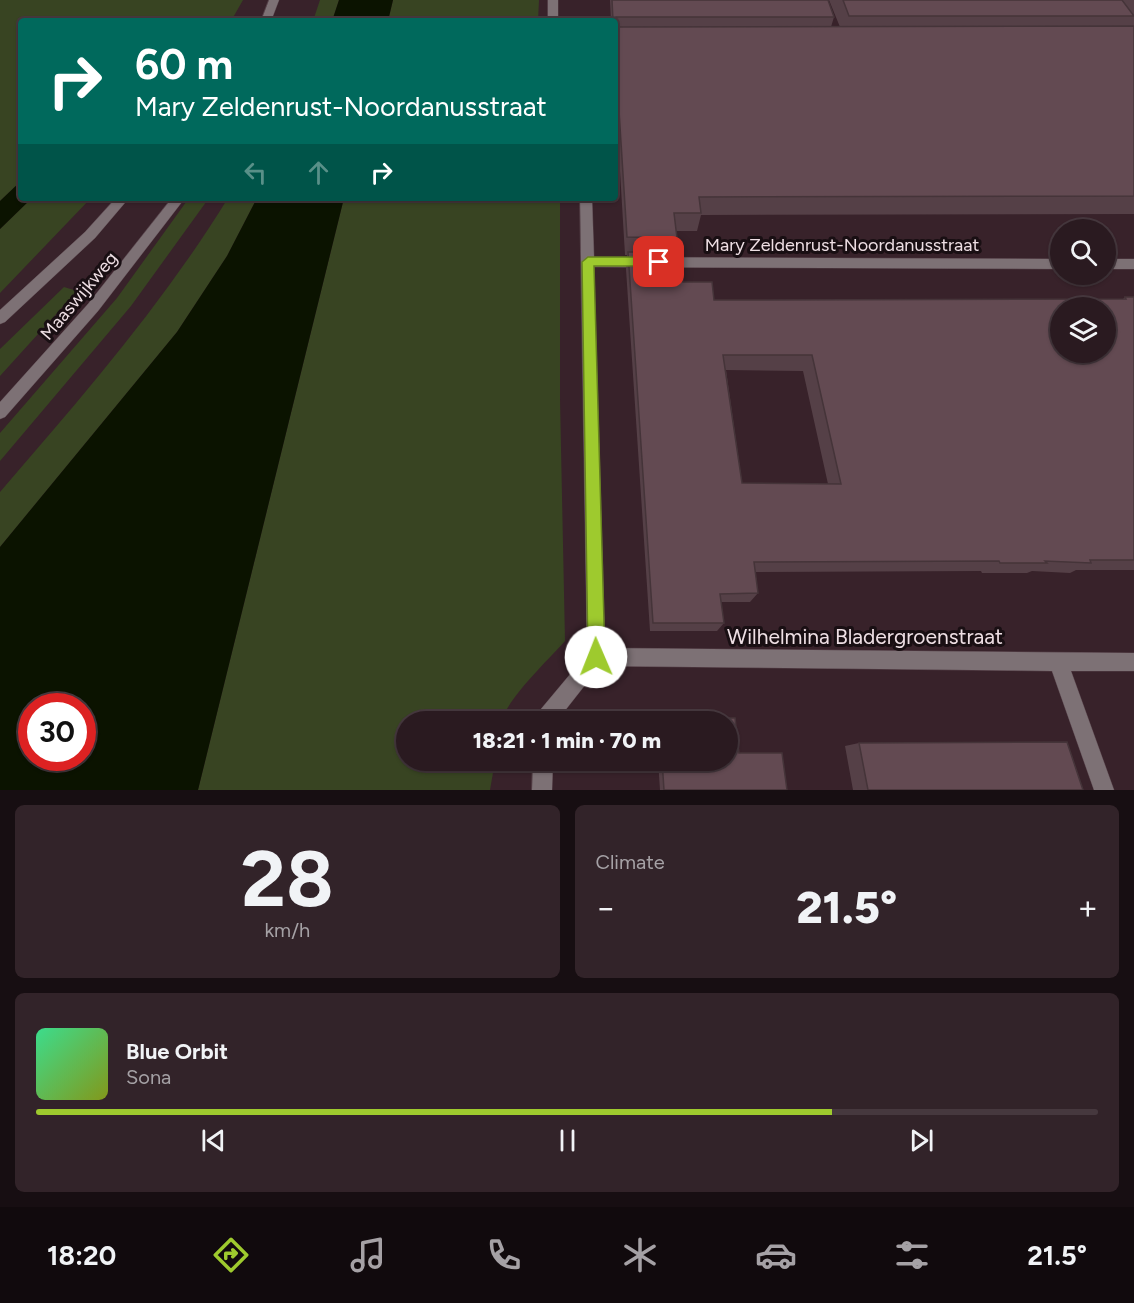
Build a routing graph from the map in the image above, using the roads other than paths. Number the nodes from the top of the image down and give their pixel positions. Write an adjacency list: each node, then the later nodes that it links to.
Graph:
1 (274, 0): 3 (street)
2 (553, 0): 4 (street)
3 (267, 18)
4 (553, 18)
5 (120, 201): 12 (street, Maaswijkweg)
6 (177, 201): 13 (street, Maaswijkweg)
7 (586, 201): 8 (street)
8 (588, 262): 9 (street, Mary Zeldenrust-Noordanusstraat); 14 (street)
9 (1050, 264)
10 (1116, 264): 11 (street)
11 (1134, 264)
12 (0, 318)
13 (0, 412)
14 (596, 657): 15 (street, Wilhelmina Bladergroenstraat); 17 (street)
15 (1058, 661): 16 (street, Wilhelmina Bladergroenstraat); 20 (street)
16 (1134, 662)
17 (552, 711)
18 (543, 771): 19 (street)
19 (542, 790)
20 (1104, 790)

